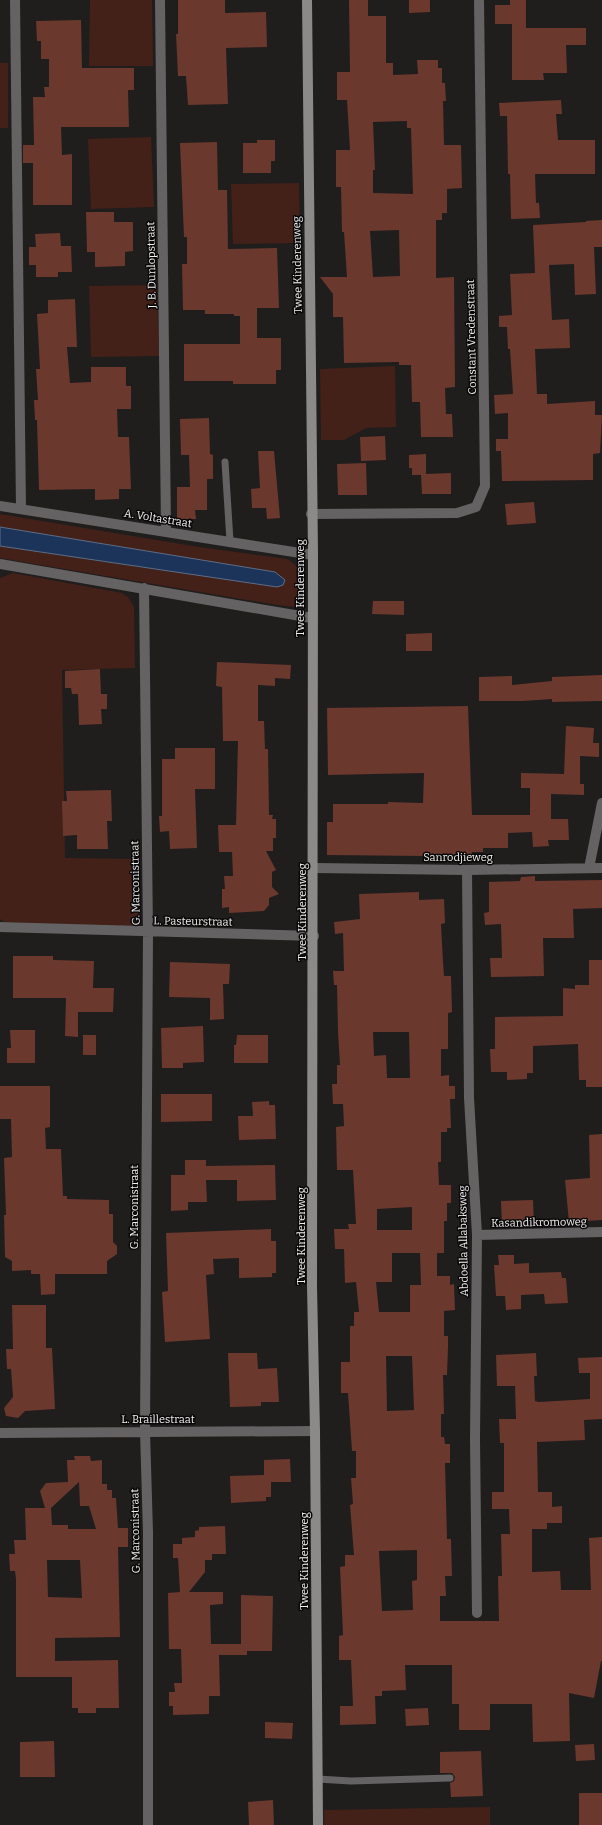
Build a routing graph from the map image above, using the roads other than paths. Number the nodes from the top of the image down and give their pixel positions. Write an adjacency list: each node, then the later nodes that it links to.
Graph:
1 (15, 0): 7 (street)
2 (160, 0): 9 (street, J. B. Dunlopstraat)
3 (307, 0): 8 (street, Twee Kinderenweg)
4 (479, 0): 8 (street, Constant Vredenstraat)
5 (225, 462): 10 (lane)
6 (0, 506): 7 (street, A. Voltastraat)
7 (21, 509): 9 (street, A. Voltastraat)
8 (311, 514): 11 (street, Twee Kinderenweg)
9 (166, 531): 10 (street, A. Voltastraat)
10 (230, 541): 11 (street, A. Voltastraat)
11 (313, 555): 14 (street, Twee Kinderenweg)
12 (0, 564): 13 (street)
13 (144, 588): 14 (street); 21 (street, G. Marconistraat)
14 (312, 618): 16 (street, Twee Kinderenweg)
15 (602, 803): 17 (street)
16 (314, 868): 19 (street, Sanrodjieweg); 22 (street, Twee Kinderenweg)
17 (589, 868): 18 (street, Sanrodjieweg); 19 (street, Sanrodjieweg)
18 (602, 868)
19 (467, 870): 24 (street, Abdoella Allabaksweg)
20 (0, 927): 21 (street, L. Pasteurstraat)
21 (148, 932): 22 (street, L. Pasteurstraat); 25 (street, G. Marconistraat)
22 (314, 936): 26 (street, Twee Kinderenweg)
23 (602, 1232): 24 (street, Kasandikromoweg)
24 (477, 1235): 28 (street, Abdoella Allabaksweg)
25 (145, 1431): 26 (street, L. Braillestraat); 27 (street, L. Braillestraat); 31 (street, G. Marconistraat)
26 (315, 1431): 30 (street, Twee Kinderenweg)
27 (0, 1432)
28 (477, 1613)
29 (450, 1778): 30 (lane)
30 (317, 1779): 32 (street, Twee Kinderenweg)
31 (148, 1825)
32 (318, 1825)

